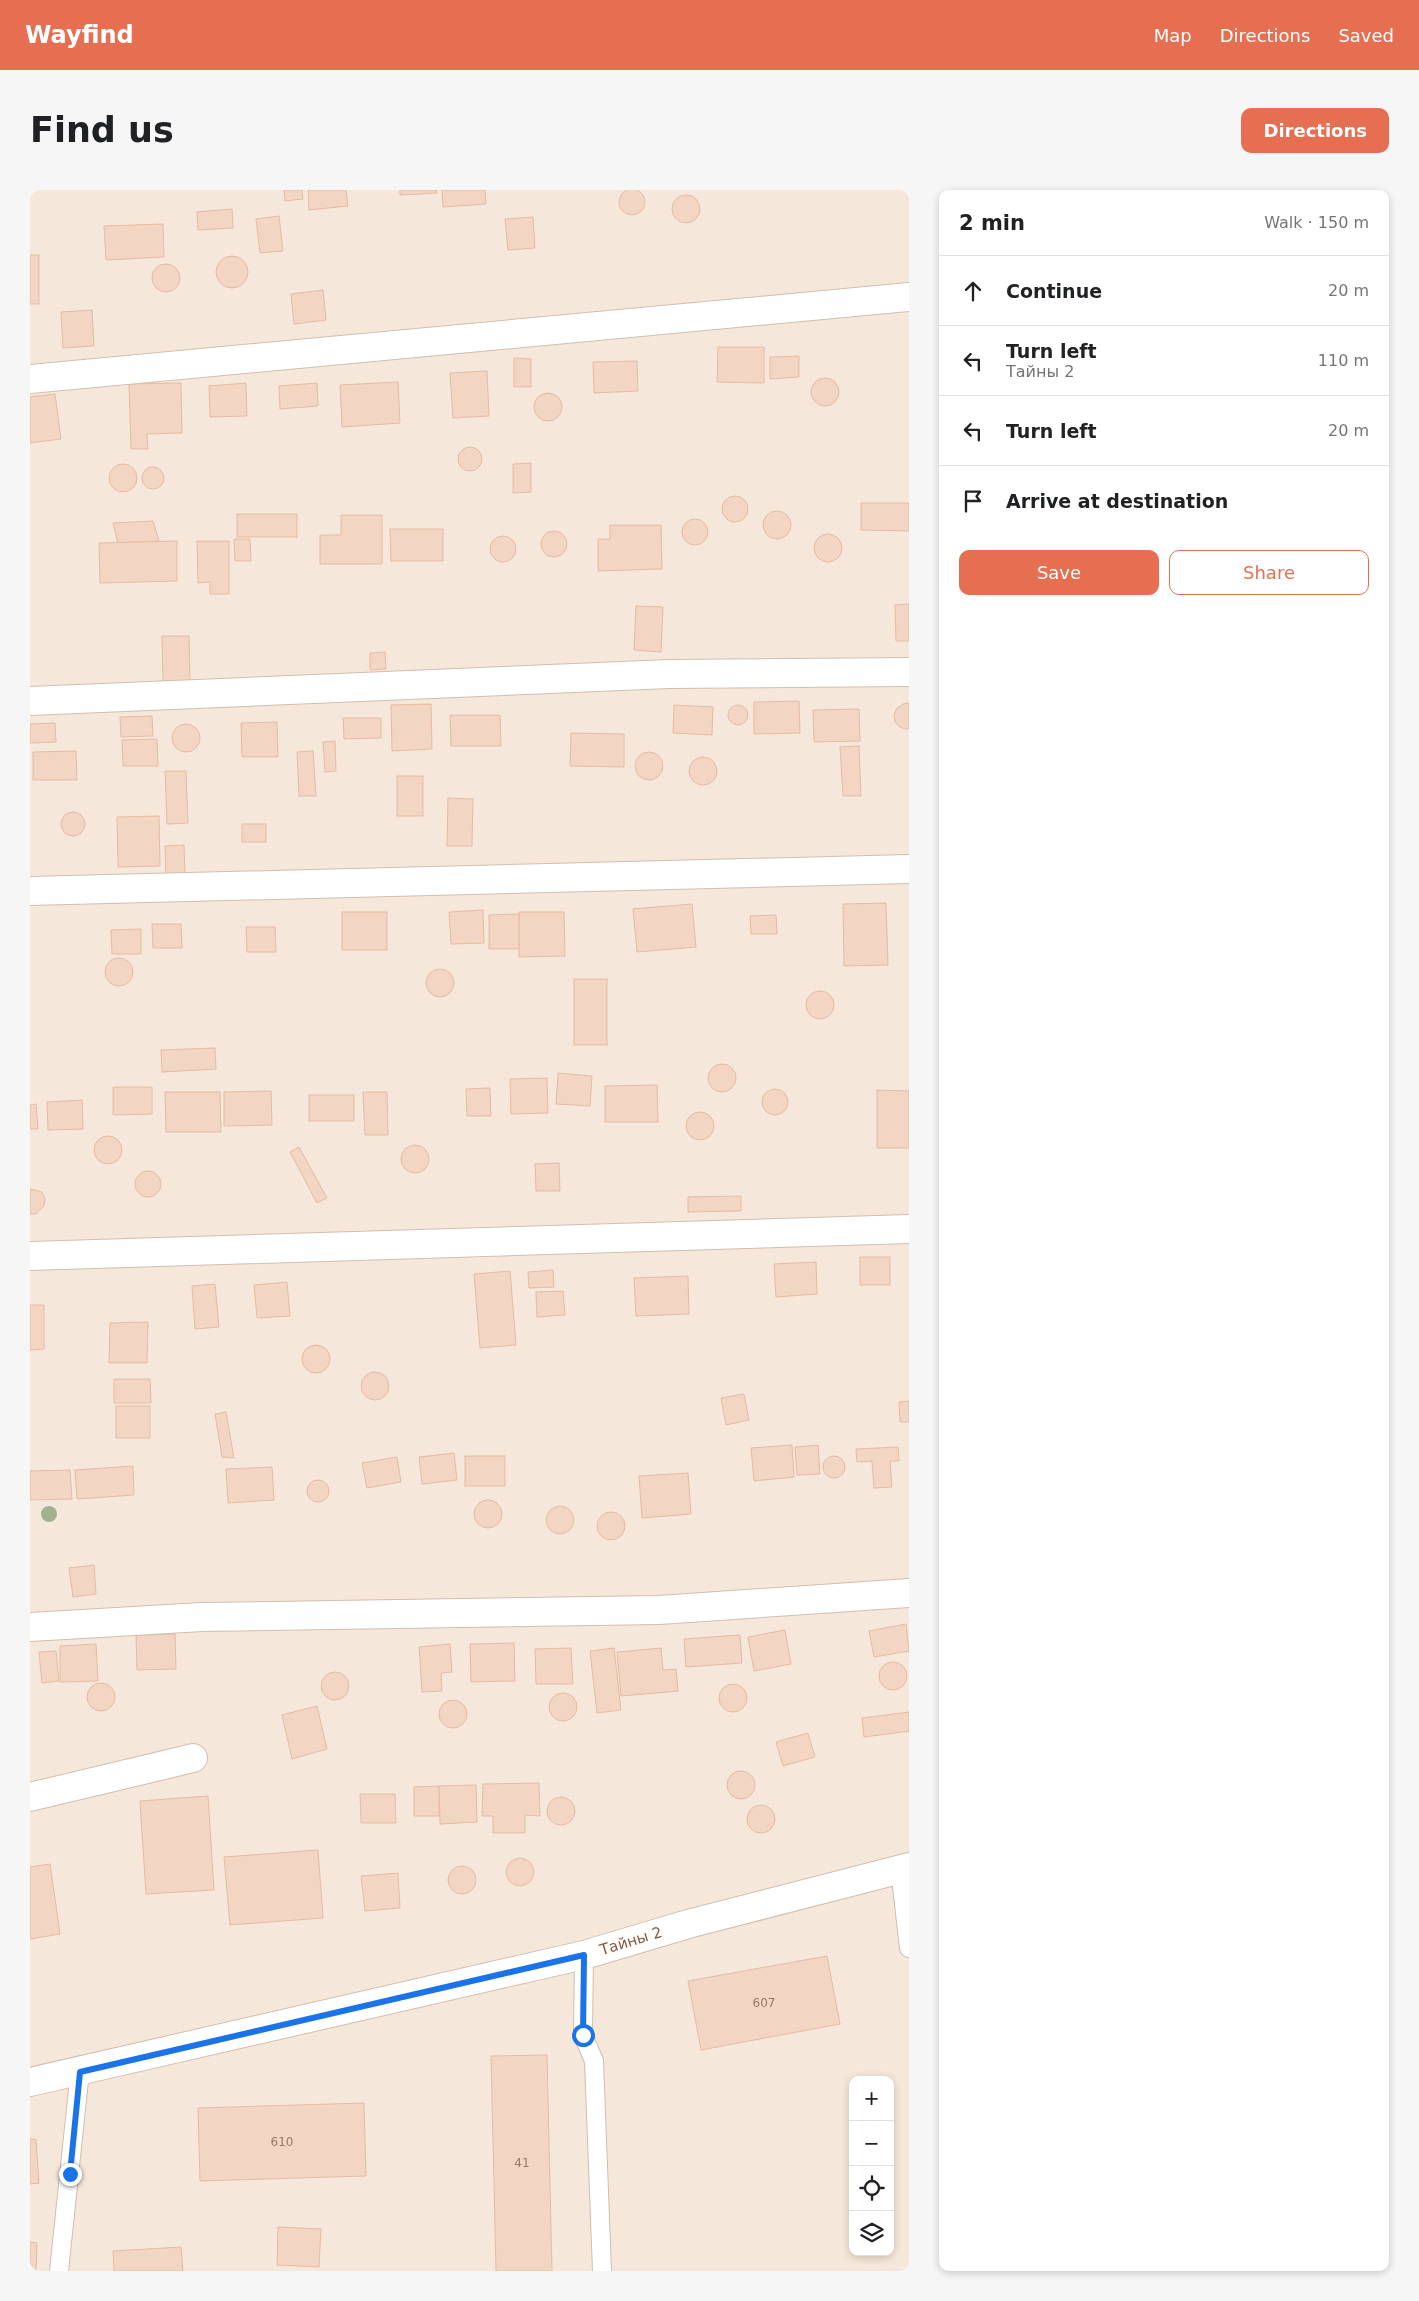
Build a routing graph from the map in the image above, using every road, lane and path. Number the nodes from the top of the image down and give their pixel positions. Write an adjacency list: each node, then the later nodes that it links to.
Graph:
1 (909, 297): 2 (street)
2 (30, 379)
3 (909, 672): 4 (street)
4 (30, 701)
5 (909, 869): 6 (street)
6 (30, 892)
7 (909, 1229): 8 (street)
8 (30, 1256)
9 (909, 1593): 10 (street)
10 (30, 1627)
11 (193, 1758): 12 (street)
12 (30, 1797)
13 (905, 1868): 14 (lane); 15 (street, Тайны 2)
14 (909, 1948)
15 (584, 1955): 16 (street, Тайны 2); 19 (lane)
16 (80, 2072): 17 (street, Тайны 2); 18 (lane)
17 (30, 2082)
18 (59, 2271)
19 (602, 2271)

